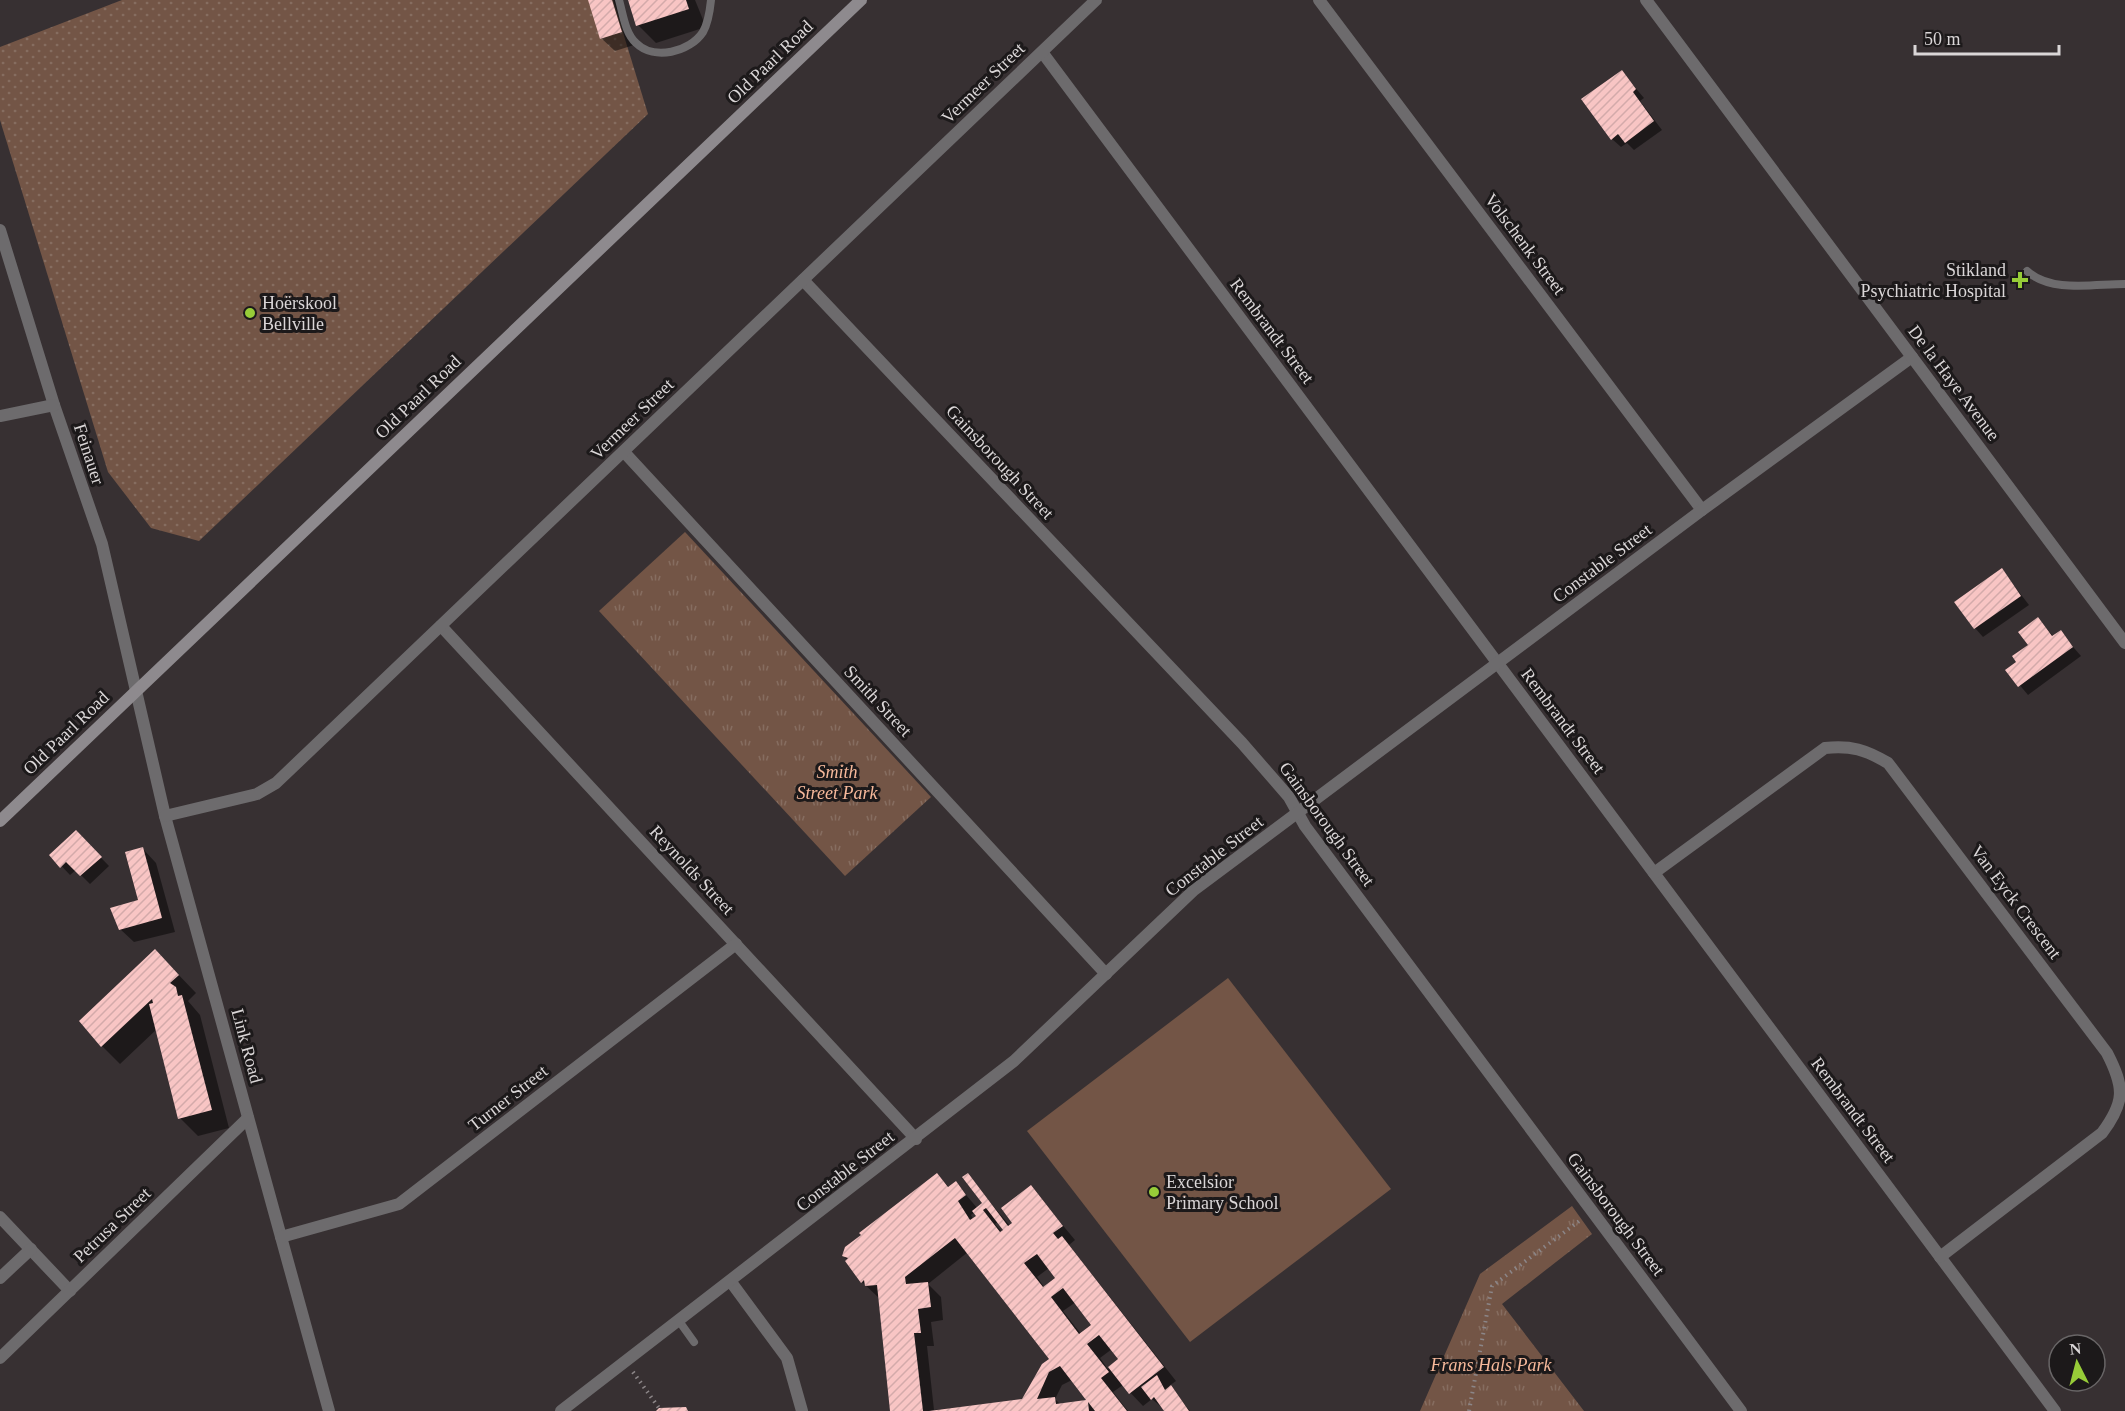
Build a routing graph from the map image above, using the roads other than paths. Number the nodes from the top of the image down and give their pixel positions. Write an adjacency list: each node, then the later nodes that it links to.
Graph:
1 (619, 0): 2 (lane)
2 (711, 0)
3 (861, 0): 20 (main road, Old Paarl Road)
4 (1096, 0): 7 (street, Vermeer Street)
5 (1319, 0): 16 (street, Volschenk Street)
6 (1646, 0): 12 (street, De la Haye Avenue)
7 (1041, 52): 10 (street, Vermeer Street); 19 (street, Rembrandt Street)
8 (0, 230): 13 (street, Feinauer)
9 (2027, 271): 11 (lane)
10 (803, 280): 15 (street, Vermeer Street); 21 (street, Gainsborough Street)
11 (2125, 284)
12 (1912, 357): 16 (street, Constable Street); 18 (street, De la Haye Avenue)
13 (54, 405): 14 (street); 20 (street, Feinauer)
14 (0, 416)
15 (624, 452): 17 (street, Vermeer Street); 26 (street, Smith Street)
16 (1702, 510): 19 (street, Constable Street)
17 (441, 626): 22 (street, Vermeer Street); 25 (street, Reynolds Street)
18 (2125, 643)
19 (1497, 663): 21 (street, Constable Street); 24 (street, Rembrandt Street)
20 (135, 690): 22 (street, Link Road); 23 (main road, Old Paarl Road)
21 (1298, 813): 26 (street, Constable Street); 42 (street, Gainsborough Street)
22 (165, 816): 27 (street, Link Road)
23 (0, 821)
24 (1654, 873): 32 (street, Rembrandt Street); 32 (street, Van Eyck Crescent)
25 (736, 944): 28 (street, Reynolds Street); 30 (street, Turner Street)
26 (1106, 974): 28 (street, Constable Street)
27 (248, 1118): 30 (street, Link Road); 35 (street, Petrusa Street)
28 (916, 1139): 34 (street, Constable Street)
29 (0, 1217): 31 (street)
30 (281, 1237): 39 (street, Link Road)
31 (31, 1249): 33 (street); 35 (street)
32 (1940, 1257): 43 (street, Rembrandt Street)
33 (0, 1278)
34 (730, 1282): 36 (street, Constable Street); 41 (street)
35 (70, 1291): 38 (street, Petrusa Street)
36 (679, 1321): 37 (lane); 40 (street, Constable Street)
37 (694, 1342)
38 (0, 1358)
39 (329, 1411)
40 (561, 1411)
41 (802, 1411)
42 (1741, 1411)
43 (2055, 1411)

